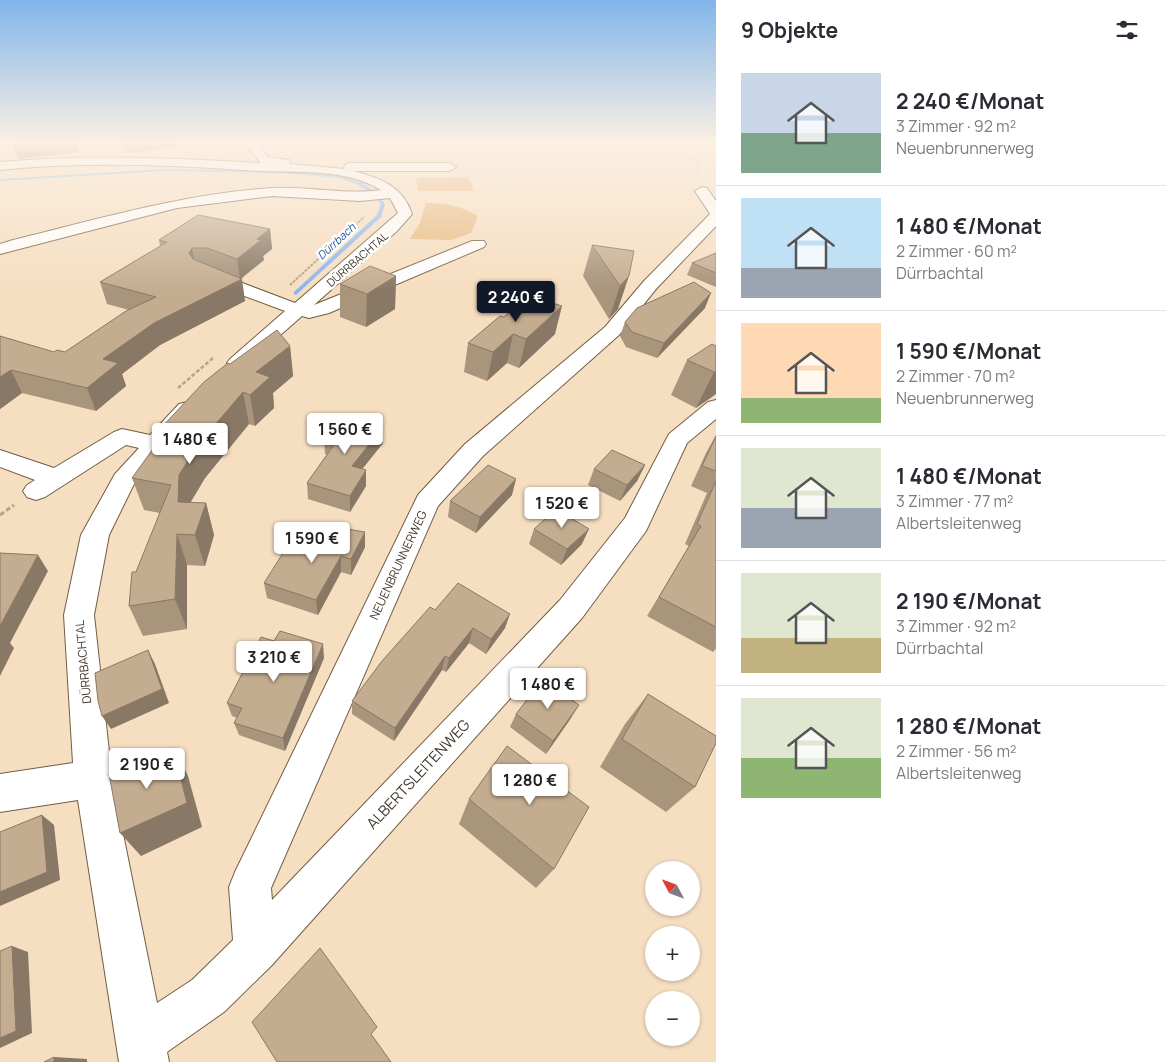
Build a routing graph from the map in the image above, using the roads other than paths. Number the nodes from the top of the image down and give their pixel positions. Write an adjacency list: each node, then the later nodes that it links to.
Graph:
1 (308, 191): 7 (street)
2 (377, 191): 9 (street, DÜRRBACHTAL)
3 (702, 191): 4 (street)
4 (716, 212)
5 (716, 217): 19 (street, NEUENBRUNNERWEG)
6 (478, 244): 9 (street, DÜRRBACHTAL)
7 (0, 250)
8 (204, 274): 9 (street)
9 (298, 310): 10 (street, DÜRRBACHTAL)
10 (225, 374)
11 (203, 394): 13 (street, DÜRRBACHTAL)
12 (716, 407): 19 (street, ALBERTSLEITENWEG)
13 (155, 444): 15 (street); 17 (street, DÜRRBACHTAL)
14 (0, 458): 15 (street)
15 (56, 478): 16 (street)
16 (36, 491)
17 (93, 780): 18 (street); 20 (street, DÜRRBACHTAL)
18 (0, 793)
19 (256, 950): 20 (street, ALBERTSLEITENWEG)
20 (142, 1052)

